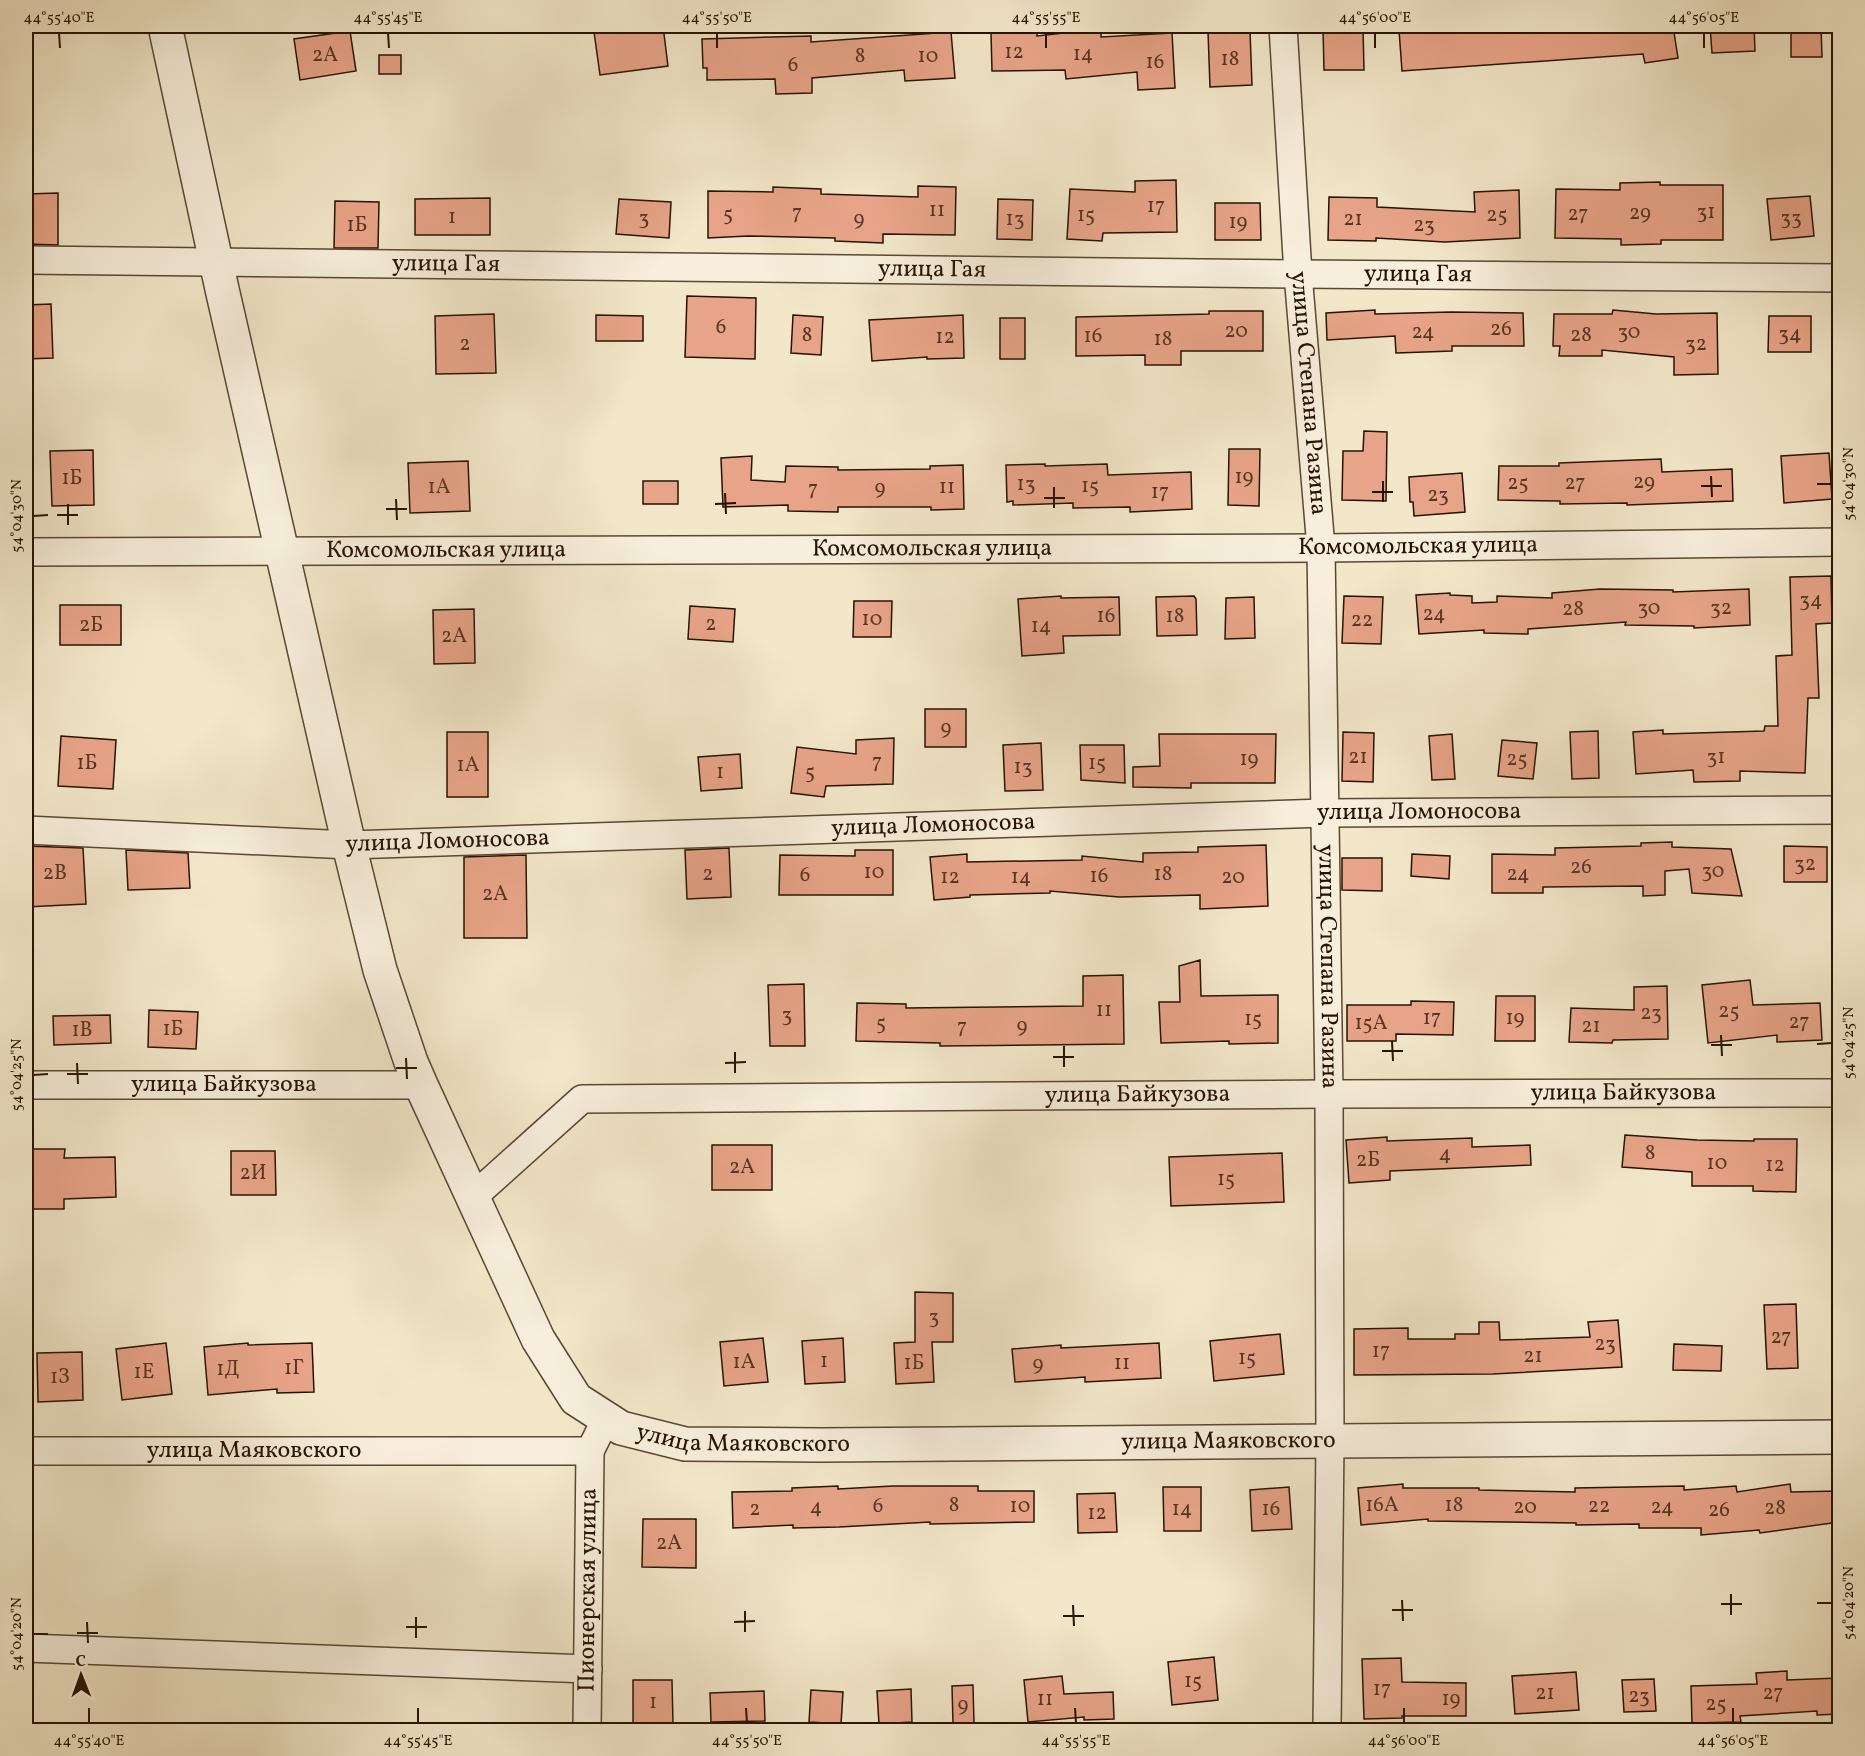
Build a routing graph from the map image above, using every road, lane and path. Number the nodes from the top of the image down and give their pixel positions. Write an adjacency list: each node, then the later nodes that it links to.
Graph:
1 (165, 26): 4 (street)
2 (1283, 26): 5 (street, улица Степана Разина)
3 (26, 260): 4 (street, улица Гая)
4 (216, 262): 5 (street, улица Гая); 9 (street)
5 (1298, 274): 6 (street, улица Гая); 8 (street, улица Степана Разина)
6 (1839, 278)
7 (1839, 542): 8 (street, Комсомольская улица)
8 (1321, 548): 9 (street, Комсомольская улица); 12 (street, улица Степана Разина)
9 (283, 551): 10 (street, Комсомольская улица); 14 (street)
10 (26, 552)
11 (1839, 810): 12 (street, улица Ломоносова)
12 (1325, 813): 14 (street, улица Ломоносова); 18 (street, улица Степана Разина)
13 (26, 830): 14 (street, улица Ломоносова)
14 (349, 845): 15 (street)
15 (421, 1084): 16 (street, улица Байкузова); 19 (street)
16 (26, 1085)
17 (1839, 1093): 18 (street, улица Байкузова)
18 (1329, 1094): 19 (street, улица Байкузова); 22 (street, улица Степана Разина)
19 (473, 1197): 20 (street)
20 (613, 1423): 22 (street, улица Маяковского); 24 (street, улица Маяковского)
21 (1839, 1437): 22 (street, улица Маяковского)
22 (1330, 1440): 28 (street, улица Степана Разина)
23 (26, 1451): 24 (street, улица Маяковского)
24 (591, 1451): 26 (street, Пионерская улица)
25 (26, 1648): 26 (street)
26 (588, 1670): 27 (street, Пионерская улица)
27 (587, 1731)
28 (1327, 1731)

